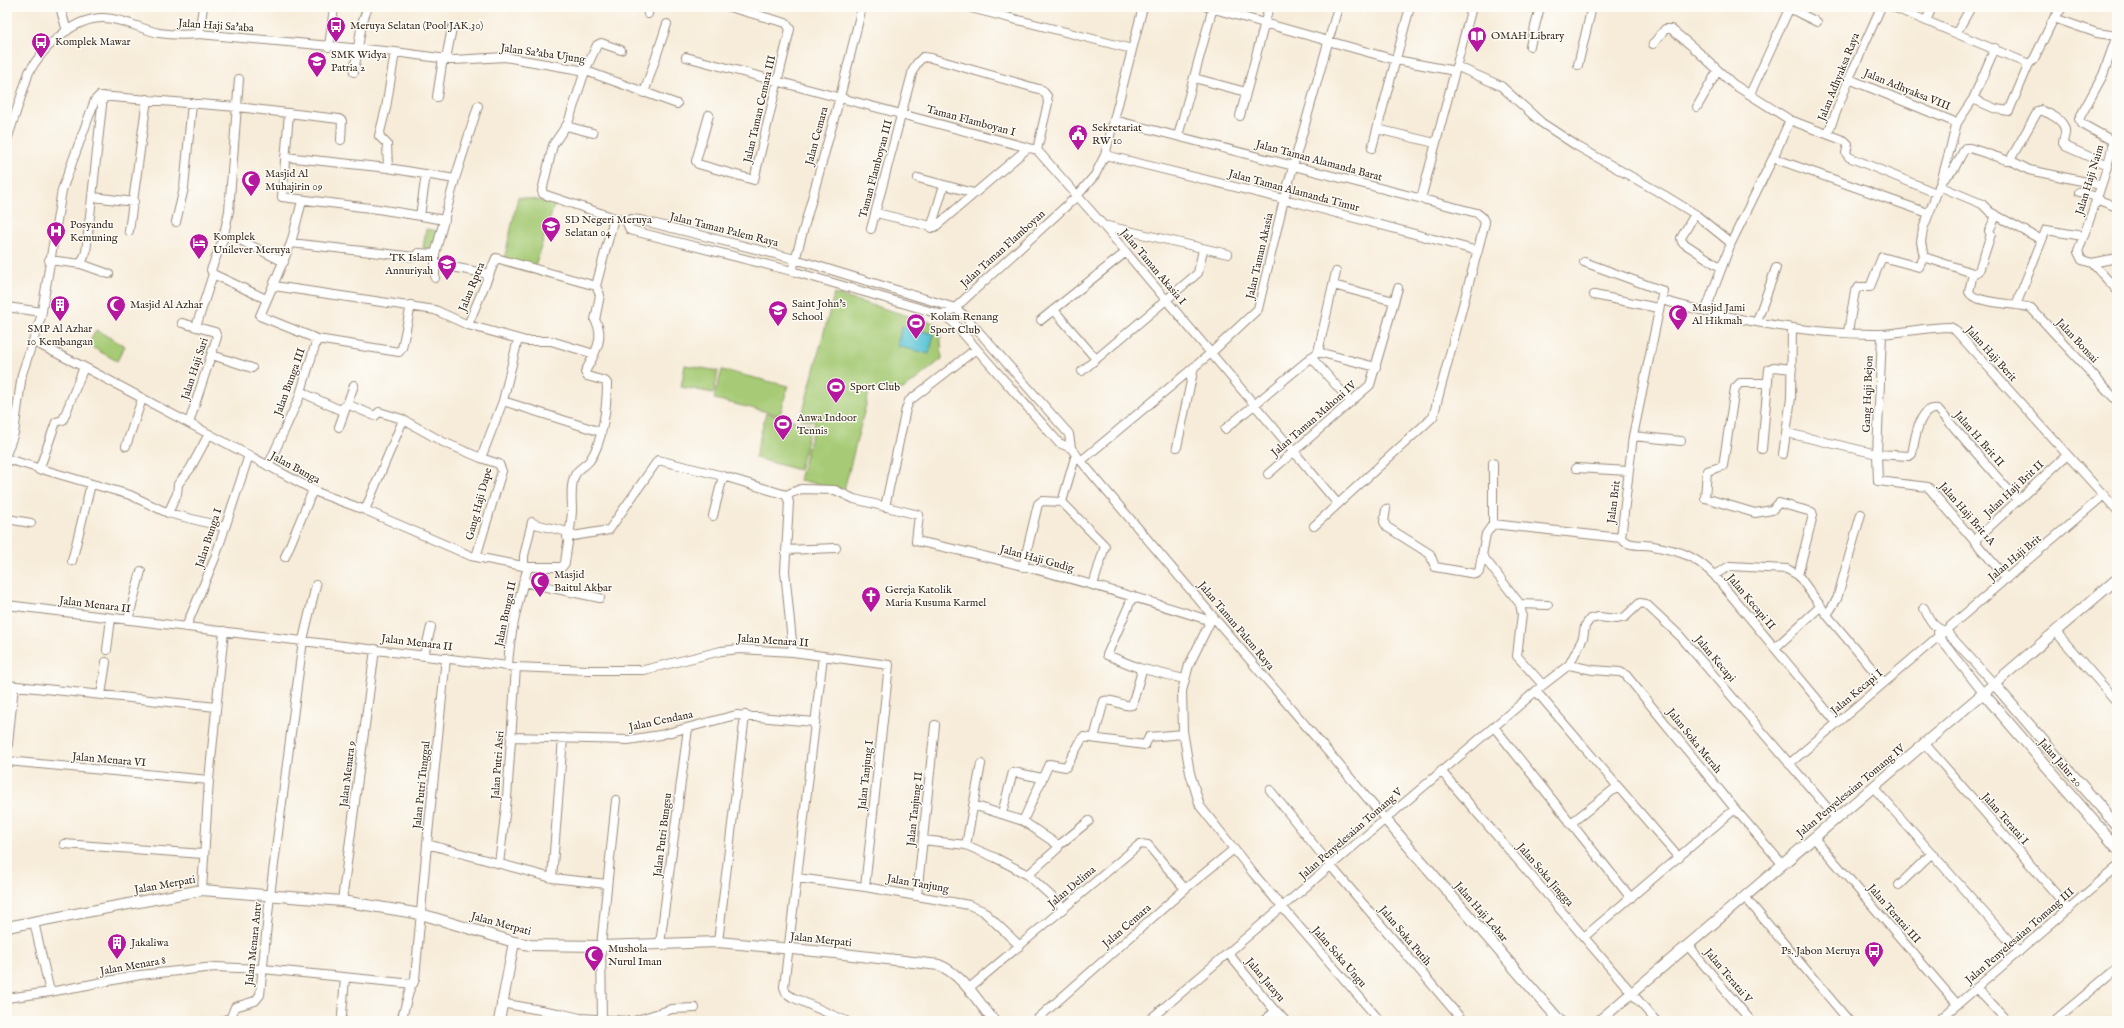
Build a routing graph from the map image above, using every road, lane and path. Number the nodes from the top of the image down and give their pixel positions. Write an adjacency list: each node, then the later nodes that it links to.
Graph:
1 (60, 7): 29 (street)
2 (203, 7): 31 (street)
3 (334, 7): 36 (street)
4 (368, 7): 38 (street)
5 (729, 7): 54 (street, Jalan Taman Cemara III)
6 (862, 7): 60 (street, Jalan Cemara)
7 (968, 7): 22 (street)
8 (1143, 7): 40 (street, Jalan Taman Flamboyan)
9 (1269, 7): 26 (street)
10 (1338, 7): 33 (street, Jalan Taman Akasia)
11 (1410, 7): 44 (street)
12 (1472, 7): 47 (street)
13 (1540, 7): 35 (street)
14 (1592, 7): 46 (street)
15 (1881, 7): 53 (street, Jalan Adhyaksa Raya)
16 (1893, 7): 24 (street)
17 (1932, 7): 24 (street)
18 (1971, 7): 30 (street)
19 (2063, 7): 23 (street)
20 (1211, 8): 26 (street); 51 (street)
21 (1790, 8): 25 (street); 57 (street)
22 (991, 10): 40 (street)
23 (2054, 18): 32 (street); 45 (street)
24 (1926, 21): 30 (street)
25 (1817, 22)
26 (1265, 23): 33 (street); 55 (street)
27 (667, 24): 56 (street)
28 (452, 28): 43 (street)
29 (67, 31): 31 (street, Jalan Haji Sa'aba); 80 (street, Jalan Haji Sa'aba)
30 (1956, 32): 37 (street)
31 (199, 34): 36 (street, Jalan Haji Sa'aba)
32 (2117, 36): 82 (street, Jalan Haji Naim)
33 (1328, 41): 44 (street); 92 (street, Jalan Taman Akasia)
34 (1653, 44): 48 (street)
35 (1530, 46)
36 (329, 47): 38 (street, Jalan Sa'aba Ujung)
37 (1995, 48): 45 (street); 62 (street)
38 (357, 49): 41 (street, Jalan Sa'aba Ujung); 50 (street)
39 (621, 50): 49 (street)
40 (1132, 50): 72 (street, Jalan Taman Flamboyan)
41 (395, 52): 43 (street, Jalan Sa'aba Ujung); 93 (street)
42 (686, 57): 54 (street, Taman Flamboyan I)
43 (445, 59): 49 (street, Jalan Sa'aba Ujung); 59 (street)
44 (1396, 60): 47 (street); 76 (street)
45 (2029, 64): 62 (street)
46 (1578, 65)
47 (1455, 69): 83 (street); 112 (street)
48 (1718, 70): 57 (street); 67 (street)
49 (585, 71): 56 (street, Jalan Sa'aba Ujung); 75 (street)
50 (354, 72)
51 (1194, 78): 55 (street); 79 (street)
52 (239, 79): 66 (street)
53 (1849, 79): 74 (street, Jalan Adhyaksa VIII); 78 (street, Jalan Adhyaksa Raya)
54 (777, 81): 60 (street, Taman Flamboyan I); 69 (street, Jalan Taman Cemara III)
55 (1246, 92): 71 (street)
56 (644, 93): 64 (street, Jalan Sa'aba Ujung)
57 (1750, 94): 73 (street)
58 (103, 96): 61 (street); 103 (street); 136 (street)
59 (436, 97)
60 (840, 97): 70 (street, Taman Flamboyan I); 135 (street, Jalan Cemara)
61 (147, 99): 63 (street); 108 (street)
62 (1973, 99): 74 (street)
63 (192, 103): 66 (street); 118 (street)
64 (677, 104)
65 (478, 106): 96 (street)
66 (237, 107): 68 (street); 148 (street)
67 (1697, 107)
68 (289, 113): 81 (street); 88 (street)
69 (709, 114)
70 (902, 114): 84 (street, Taman Flamboyan I); 86 (street, Taman Flamboyan III); 110 (street, Taman Flamboyan III)
71 (1240, 116)
72 (1114, 120): 79 (street, Jalan Taman Alamanda Barat); 87 (street, Jalan Taman Flamboyan)
73 (1790, 120): 78 (street); 89 (street)
74 (1957, 123): 99 (street)
75 (566, 126): 77 (street); 115 (street)
76 (1377, 129): 83 (street); 85 (street)
77 (593, 133)
78 (1828, 133): 99 (street)
79 (1178, 136): 92 (street, Jalan Taman Alamanda Barat)
80 (7, 140)
81 (341, 140)
82 (2115, 140): 91 (street, Jalan Haji Naim)
83 (1435, 143): 105 (street)
84 (1028, 148): 86 (street, Taman Flamboyan I); 101 (street)
85 (1372, 148)
86 (1037, 150): 102 (street)
87 (1105, 155): 102 (street, Jalan Taman Flamboyan); 106 (street, Jalan Taman Alamanda Timur)
88 (285, 157): 93 (street); 107 (street)
89 (1774, 158): 111 (street); 126 (street)
90 (2010, 160): 91 (street); 98 (street); 99 (street)
91 (2108, 165): 98 (street, Jalan Haji Naim)
92 (1294, 166): 105 (street, Jalan Taman Alamanda Barat); 106 (street, Jalan Taman Akasia)
93 (388, 168): 94 (street)
94 (426, 174): 96 (street); 113 (street)
95 (918, 178): 97 (street)
96 (455, 179): 116 (street)
97 (944, 185): 101 (street); 120 (street)
98 (2101, 186): 104 (street, Jalan Haji Naim)
99 (1938, 187): 111 (street); 114 (street)
100 (2079, 192): 104 (street)
101 (974, 193): 120 (street)
102 (1077, 196): 119 (street, Jalan Taman Akasia I); 164 (street, Jalan Taman Flamboyan)
103 (93, 197): 108 (street); 140 (street)
104 (2096, 198): 109 (street); 123 (street, Jalan Haji Naim)
105 (1421, 199): 129 (street, Jalan Taman Alamanda Barat)
106 (1284, 200): 129 (street, Jalan Taman Alamanda Timur); 181 (street, Jalan Taman Akasia)
107 (302, 201): 113 (street); 127 (street)
108 (134, 202): 122 (street)
109 (2117, 207)
110 (876, 213): 120 (street); 121 (street, Taman Flamboyan III)
111 (1928, 213): 133 (street)
112 (1694, 214): 126 (street); 142 (street)
113 (420, 216): 116 (street)
114 (1996, 216): 124 (street); 146 (street)
115 (614, 218): 117 (street); 152 (street)
116 (444, 220): 131 (street)
117 (626, 221): 135 (street, Jalan Taman Palem Raya); 144 (street, Jalan Taman Palem Raya)
118 (176, 222)
119 (1103, 225): 128 (street); 130 (street, Jalan Taman Akasia I)
120 (931, 228)
121 (871, 229)
122 (129, 231)
123 (2083, 236): 124 (street); 139 (street, Jalan Haji Naim)
124 (2040, 239): 162 (street)
125 (238, 240): 137 (street)
126 (1731, 242): 142 (street)
127 (291, 243): 131 (street); 137 (street)
128 (1203, 249): 132 (street); 158 (street)
129 (1478, 251): 237 (street, Jalan Taman Alamanda Barat)
130 (1126, 252): 158 (street, Jalan Taman Akasia I); 165 (street)
131 (436, 254): 141 (street)
132 (1228, 254)
133 (1924, 256): 146 (street); 175 (street)
134 (2117, 258): 139 (street)
135 (795, 259): 144 (street, Jalan Cemara); 164 (street, Jalan Taman Palem Raya)
136 (49, 260): 140 (street); 166 (street)
137 (284, 262): 151 (street)
138 (1584, 262): 160 (street)
139 (2092, 263): 155 (street, Jalan Haji Naim)
140 (81, 264): 147 (street)
141 (436, 264): 149 (street); 150 (street)
142 (1720, 267): 167 (street)
143 (1776, 268): 170 (street)
144 (792, 271): 168 (street, Jalan Taman Palem Raya)
145 (1336, 272): 153 (street)
146 (1974, 273): 162 (street, Jalan Bonsai)
147 (109, 274)
148 (213, 274): 157 (street); 173 (street)
149 (489, 274): 152 (street, Jalan Rptra); 172 (street, Jalan Rptra)
150 (435, 278)
151 (274, 286): 157 (street); 161 (street)
152 (596, 286): 182 (street)
153 (1333, 286): 159 (street); 184 (street)
154 (1398, 288): 159 (street, Jalan Taman Mahoni IV)
155 (2117, 290)
156 (1594, 295): 160 (street, Jalan Haji Berit)
157 (266, 299): 177 (street)
158 (1166, 300): 181 (street, Jalan Taman Akasia I); 185 (street)
159 (1394, 302): 188 (street, Jalan Taman Mahoni IV)
160 (1660, 304): 167 (street, Jalan Haji Berit); 210 (street, Jalan Brit)
161 (411, 305): 172 (street); 177 (street, Jalan Bunga III)
162 (2016, 305): 199 (street, Jalan Bonsai)
163 (7, 307): 166 (street)
164 (955, 308): 168 (street, Jalan Taman Flamboyan); 194 (street, Jalan Taman Palem Raya)
165 (1054, 310): 169 (street); 185 (street)
166 (42, 312): 179 (street)
167 (1705, 312): 170 (street, Jalan Haji Berit)
168 (943, 315): 180 (street, Jalan Taman Palem Raya)
169 (1041, 320)
170 (1757, 321): 174 (street, Jalan Haji Berit)
171 (182, 323): 173 (street, Jalan Haji Sari)
172 (468, 326): 178 (street)
173 (196, 327): 183 (street, Jalan Haji Sari)
174 (1792, 328): 175 (street, Jalan Haji Berit); 190 (street)
175 (1848, 332): 176 (street, Jalan Haji Berit)
176 (1882, 334): 219 (street, Gang Hqji Bejon); 220 (street, Jalan Haji Berit)
177 (316, 339): 195 (street, Jalan Bunga III)
178 (518, 339): 182 (street); 198 (street, Gang Haji Dape)
179 (34, 342): 186 (street, Jalan Bunga); 215 (street)
180 (976, 349): 196 (street, Jalan Taman Palem Raya); 238 (street)
181 (1211, 353): 187 (street, Jalan Taman Akasia); 202 (street, Jalan Taman Akasia I)
182 (594, 354): 207 (street)
183 (212, 355): 189 (street); 204 (street, Jalan Haji Sari)
184 (1315, 355): 188 (street); 200 (street); 202 (street)
185 (1096, 359): 191 (street)
186 (84, 366): 197 (street, Jalan Bunga); 227 (street)
187 (1194, 367): 213 (street); 217 (street, Jalan Taman Akasia)
188 (1376, 367): 200 (street, Jalan Taman Mahoni IV)
189 (252, 368)
190 (1792, 369): 192 (street); 208 (street)
191 (1082, 371)
192 (1767, 383): 214 (street); 263 (street)
193 (354, 385): 201 (street)
194 (1028, 389): 196 (street); 217 (street, Jalan Taman Palem Raya)
195 (301, 392): 201 (street); 225 (street, Jalan Bunga III)
196 (1019, 397): 217 (street, Jalan Taman Palem Raya)
197 (142, 399): 204 (street, Jalan Bunga); 212 (street)
198 (503, 401): 207 (street); 222 (street, Gang Haji Dape)
199 (2117, 401)
200 (1351, 402): 216 (street, Jalan Taman Mahoni IV)
201 (347, 404): 203 (street); 205 (street)
202 (1255, 405): 206 (street); 216 (street, Jalan Taman Akasia I)
203 (403, 420): 222 (street); 240 (street)
204 (189, 423): 209 (street, Jalan Bunga)
205 (339, 427)
206 (1225, 429)
207 (602, 432): 250 (street)
208 (1787, 433): 218 (street); 219 (street)
209 (209, 434): 221 (street, Jalan Bunga); 242 (street)
210 (1633, 436): 211 (street); 228 (street, Jalan Brit)
211 (1681, 441)
212 (126, 446)
213 (1177, 447)
214 (1762, 449)
215 (7, 452)
216 (1294, 452): 229 (street, Jalan Taman Mahoni IV); 237 (street, Jalan Taman Akasia I)
217 (1076, 454): 236 (street); 278 (street, Jalan Taman Palem Raya)
218 (1783, 454)
219 (1877, 454): 235 (street, Jalan H. Brit II); 252 (street, Jalan Haji Brit 1A)
220 (2067, 455): 234 (street, Jalan Haji Berit); 235 (street, Jalan Haji Brit II)
221 (248, 456): 225 (street, Jalan Bunga); 249 (street, Jalan Bunga I)
222 (481, 458): 257 (street, Gang Haji Dape)
223 (7, 460): 227 (street)
224 (1493, 463): 247 (street)
225 (268, 466): 232 (street, Jalan Bunga)
226 (1576, 468): 228 (street)
227 (39, 470): 231 (street)
228 (1629, 471): 251 (street, Jalan Brit)
229 (1268, 474)
230 (723, 476): 233 (street); 244 (street); 250 (street)
231 (90, 484): 242 (street); 258 (street)
232 (313, 490): 240 (street, Jalan Bunga); 256 (street)
233 (786, 495): 238 (street); 254 (street)
234 (2104, 495): 241 (street, Jalan Haji Berit); 264 (street, Jalan Haji Brit)
235 (2018, 500): 252 (street, Jalan Haji Brit II)
236 (1062, 502): 260 (street); 267 (street)
237 (1338, 504): 248 (street, Jalan Taman Alamanda Barat)
238 (885, 507): 260 (street, Jalan Haji Gudig)
239 (1386, 509): 255 (street)
240 (366, 510): 257 (street, Jalan Bunga)
241 (2117, 510)
242 (168, 513): 249 (street)
243 (1861, 514): 276 (street)
244 (713, 516)
245 (7, 519): 246 (street)
246 (31, 524)
247 (1494, 524): 251 (street, Jalan Brit); 255 (street)
248 (1314, 526)
249 (224, 527): 280 (street, Jalan Bunga I)
250 (568, 534): 259 (street, Jalan Bunga); 259 (street, Jalan Bunga II)
251 (1621, 538): 262 (street, Jalan Kecapi II)
252 (1975, 540): 264 (street, Jalan Haji Brit 1A)
253 (836, 548): 254 (street)
254 (786, 550): 289 (street)
255 (1482, 555): 271 (street)
256 (285, 557)
257 (476, 557): 259 (street, Jalan Bunga)
258 (72, 561)
259 (526, 566): 265 (street, Jalan Bunga II)
260 (1022, 566): 267 (street, Jalan Haji Gudig)
261 (141, 571): 279 (street)
262 (1714, 575): 263 (street); 286 (street, Jalan Kecapi II)
263 (1798, 575): 274 (street)
264 (2007, 579): 283 (street, Jalan Haji Brit)
265 (523, 582): 270 (street); 296 (street, Jalan Bunga II)
266 (2115, 584): 284 (street, Jalan Penyelesaian Tomang IV)
267 (1093, 585): 269 (street, Jalan Haji Gudig)
268 (316, 586): 285 (street, Jalan Menara Antv)
269 (1133, 596): 278 (street, Jalan Haji Gudig); 297 (street)
270 (600, 598)
271 (1520, 604): 273 (street); 300 (street)
272 (7, 605): 277 (street, Jalan Menara II)
273 (1548, 606)
274 (1821, 606): 276 (street); 286 (street)
275 (1924, 608): 283 (street)
276 (1827, 615): 299 (street)
277 (111, 618): 279 (street, Jalan Menara II); 288 (street)
278 (1211, 619): 298 (street); 333 (street, Jalan Taman Palem Raya)
279 (128, 620): 280 (street, Jalan Menara II)
280 (186, 626): 282 (street, Jalan Menara II)
281 (431, 627): 290 (street)
282 (224, 631): 285 (street, Jalan Menara II); 307 (street)
283 (1941, 632): 299 (street, Jalan Kecapi I); 301 (street); 304 (street)
284 (2056, 632): 301 (street, Jalan Penyelesaian Tomang IV); 306 (street)
285 (303, 640): 287 (street, Jalan Menara II); 362 (street, Jalan Menara Antv)
286 (1775, 648): 310 (street, Jalan Kecapi II)
287 (375, 649): 290 (street, Jalan Menara II); 366 (street, Jalan Menara 9)
288 (107, 650)
289 (793, 652): 291 (street, Jalan Menara II); 296 (street, Jalan Menara II)
290 (424, 655): 292 (street, Jalan Menara II)
291 (823, 656): 294 (street, Jalan Menara II); 309 (street)
292 (446, 658): 296 (street, Jalan Menara II); 342 (street, Jalan Putri Tunggal)
293 (106, 662): 305 (street)
294 (889, 665): 359 (street, Jalan Tanjung I)
295 (1569, 665): 300 (street, Jalan Penyelesaian Tomang V); 322 (street, Jalan Kecapi); 331 (street, Jalan Soka Merah)
296 (512, 666): 315 (street, Jalan Putri Asri)
297 (1139, 668): 298 (street); 317 (street)
298 (1184, 679): 314 (street)
299 (1884, 683): 310 (street, Jalan Kecapi I)
300 (1543, 685): 303 (street, Jalan Penyelesaian Tomang V)
301 (1995, 685): 304 (street, Jalan Penyelesaian Tomang IV); 338 (street, Jalan Jalur 20)
302 (10, 686): 305 (street); 319 (street)
303 (1536, 691): 313 (street, Jalan Penyelesaian Tomang V); 326 (street)
304 (1984, 694): 318 (street, Jalan Penyelesaian Tomang IV); 345 (street, Jalan Jalur 20)
305 (101, 695): 307 (street)
306 (2117, 702)
307 (216, 707): 325 (street)
308 (745, 715): 309 (street, Jalan Cendana); 312 (street, Jalan Cendana); 375 (street)
309 (814, 722): 356 (street)
310 (1837, 723): 322 (street, Jalan Kecapi I)
311 (935, 725): 340 (street, Jalan Tanjung II)
312 (688, 728): 316 (street, Jalan Cendana); 376 (street, Jalan Putri Bungsu)
313 (1494, 728): 323 (street, Jalan Penyelesaian Tomang V); 337 (street)
314 (1183, 734): 317 (street); 346 (street, Jalan Soka Ungu)
315 (511, 737): 316 (street, Jalan Cendana); 350 (street, Jalan Putri Asri)
316 (563, 738): 355 (street)
317 (1094, 738): 324 (street)
318 (1925, 744): 327 (street, Jalan Penyelesaian Tomang IV); 369 (street, Jalan Teratai I)
319 (7, 753)
320 (7, 761): 325 (street, Jalan Menara VI)
321 (981, 764): 330 (street)
322 (1789, 764): 334 (street, Jalan Kecapi)
323 (1441, 771): 333 (street, Jalan Penyelesaian Tomang V); 373 (street, Jalan Soka Jingga)
324 (1042, 778): 332 (street); 335 (street)
325 (209, 780): 348 (street)
326 (1617, 787): 337 (street); 349 (street)
327 (1874, 788): 334 (street, Jalan Penyelesaian Tomang IV); 347 (street)
328 (1270, 790): 351 (street, Jalan Soka Putih)
329 (616, 800): 357 (street)
330 (973, 805): 332 (street); 343 (street)
331 (1735, 809): 349 (street); 352 (street, Jalan Soka Merah)
332 (1002, 813): 335 (street)
333 (1384, 819): 351 (street, Jalan Penyelesaian Tomang V); 412 (street, Jalan Haji Lebar)
334 (1837, 819): 339 (street, Jalan Penyelesaian Tomang IV)
335 (1024, 821): 344 (street)
336 (1090, 821): 344 (street)
337 (1570, 824): 364 (street)
338 (2117, 826)
339 (1814, 838): 352 (street, Jalan Penyelesaian Tomang IV); 393 (street, Jalan Teratai III)
340 (923, 840): 343 (street); 363 (street, Jalan Tanjung II)
341 (64, 844): 348 (street)
342 (427, 844): 350 (street); 370 (street, Jalan Putri Tunggal)
343 (966, 845): 354 (street)
344 (1058, 846): 354 (street)
345 (2117, 848)
346 (1234, 850): 360 (street, Jalan Cemara); 367 (street, Jalan Soka Ungu)
347 (1932, 853): 358 (street); 381 (street)
348 (203, 854): 361 (street)
349 (1679, 858): 364 (street)
350 (500, 864): 355 (street)
351 (1330, 865): 367 (street, Jalan Penyelesaian Tomang V); 411 (street, Jalan Soka Putih)
352 (1783, 865): 365 (street, Jalan Penyelesaian Tomang IV)
353 (2117, 867): 369 (street, Jalan Penyelesaian Tomang III)
354 (1028, 875): 368 (street)
355 (552, 878): 357 (street)
356 (797, 878): 359 (street, Jalan Tanjung); 380 (street)
357 (607, 884): 377 (street)
358 (1899, 885)
359 (865, 887): 363 (street, Jalan Tanjung)
360 (1185, 889): 368 (street, Jalan Delima); 406 (street, Jalan Cemara)
361 (202, 890): 362 (street, Jalan Merpati); 371 (street, Jalan Merpati)
362 (270, 895): 366 (street, Jalan Merpati); 383 (street, Jalan Menara Antv)
363 (917, 895): 378 (street, Jalan Tanjung)
364 (1631, 898): 373 (street)
365 (1744, 898): 379 (street, Jalan Penyelesaian Tomang IV); 416 (street)
366 (342, 901): 370 (street, Jalan Merpati)
367 (1282, 907): 382 (street, Jalan Penyelesaian Tomang V); 410 (street, Jalan Soka Ungu)
368 (1064, 908): 378 (street, Jalan Delima)
369 (2069, 908): 381 (street, Jalan Penyelesaian Tomang III)
370 (421, 914): 374 (street, Jalan Merpati); 386 (street, Jalan Putri Tunggal)
371 (34, 922): 372 (street, Jalan Merpati); 389 (street)
372 (7, 927)
373 (1584, 937): 390 (street, Jalan Soka Jingga)
374 (514, 942): 377 (street, Jalan Merpati); 392 (street)
375 (718, 942): 376 (street, Jalan Merpati); 380 (street, Jalan Merpati)
376 (660, 944): 377 (street, Jalan Merpati)
377 (601, 946): 398 (street)
378 (1020, 946): 388 (street, Jalan Delima)
379 (1688, 946): 390 (street, Jalan Penyelesaian Tomang IV); 415 (street, Jalan Teratai V)
380 (788, 949): 388 (street, Jalan Merpati); 404 (street)
381 (2018, 952): 387 (street, Jalan Penyelesaian Tomang III)
382 (1228, 953): 395 (street, Jalan Jatayu); 407 (street, Jalan Penyelesaian Tomang V)
383 (263, 969): 385 (street, Jalan Menara 8); 389 (street, Jalan Menara 8); 399 (street, Jalan Menara Antv)
384 (2116, 969): 419 (street)
385 (345, 978): 386 (street, Jalan Menara 8); 396 (street)
386 (411, 985): 400 (street, Jalan Putri Tunggal)
387 (1976, 988): 393 (street, Jalan Penyelesaian Tomang III); 418 (street)
388 (968, 989): 405 (street, Jalan Merpati)
389 (50, 992): 391 (street, Jalan Menara 8)
390 (1632, 993): 413 (street, Jalan Penyelesaian Tomang IV); 414 (street, Jalan Soka Jingga)
391 (7, 998)
392 (501, 1003): 397 (street); 401 (street)
393 (1957, 1004): 417 (street, Jalan Penyelesaian Tomang III)
394 (695, 1008): 403 (street)
395 (1276, 1012): 408 (street); 409 (street, Jalan Jatayu)
396 (342, 1015)
397 (562, 1017): 398 (street)
398 (602, 1020): 402 (street)
399 (223, 1021)
400 (401, 1021)
401 (499, 1021)
402 (628, 1021)
403 (634, 1021)
404 (846, 1021)
405 (994, 1021)
406 (1035, 1021)
407 (1148, 1021)
408 (1265, 1021)
409 (1284, 1021)
410 (1380, 1021)
411 (1463, 1021)
412 (1560, 1021)
413 (1599, 1021)
414 (1656, 1021)
415 (1751, 1021)
416 (1849, 1021)
417 (1938, 1021)
418 (2007, 1021)
419 (2054, 1021)

